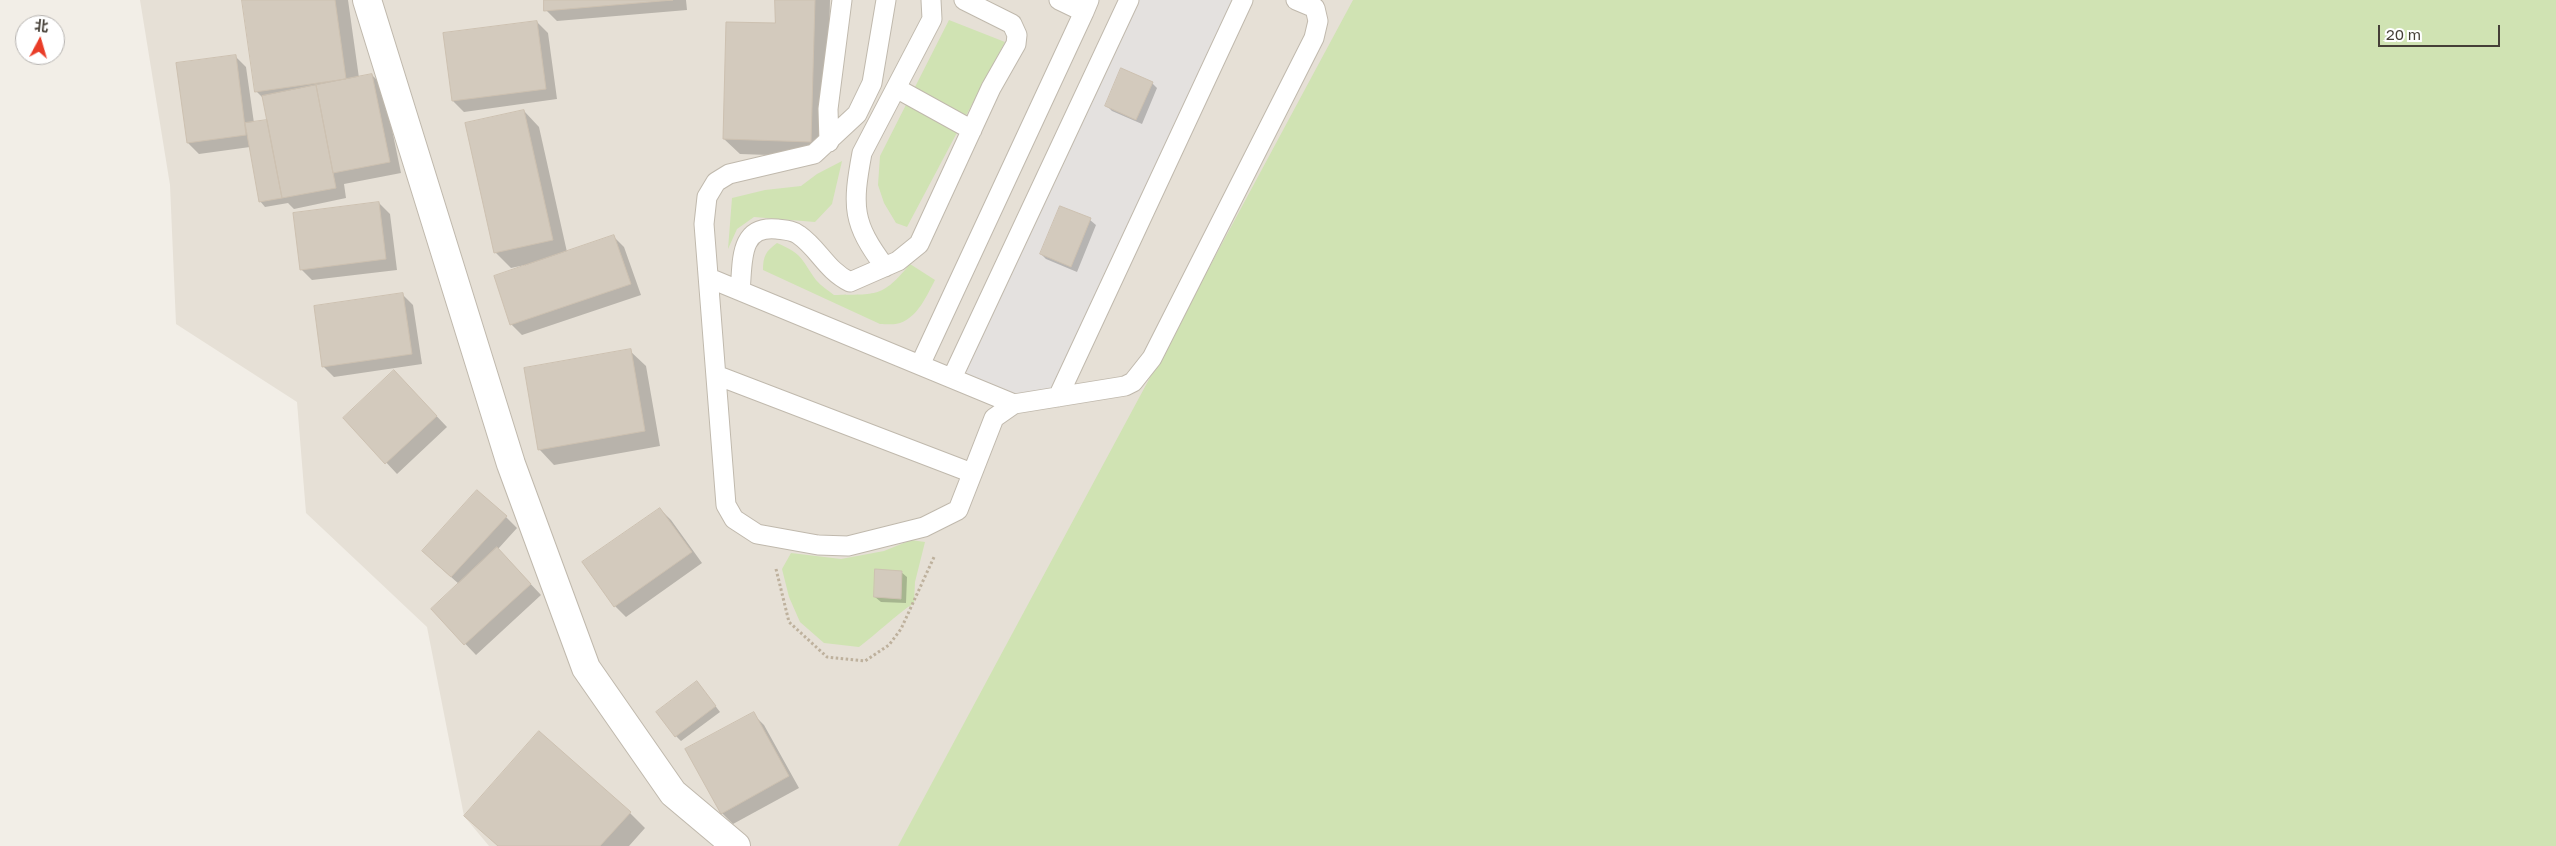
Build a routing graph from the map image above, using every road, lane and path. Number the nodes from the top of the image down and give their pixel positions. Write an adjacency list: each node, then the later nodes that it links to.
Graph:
1 (367, 0): 25 (street)
2 (842, 0): 13 (lane)
3 (886, 0): 13 (lane)
4 (931, 0): 11 (lane)
5 (964, 0): 12 (lane)
6 (1059, 0): 10 (lane)
7 (1128, 0): 19 (lane)
8 (1244, 0): 20 (lane)
9 (1296, 0): 20 (lane)
10 (1086, 6): 17 (lane)
11 (896, 88): 12 (lane); 14 (lane)
12 (972, 130): 14 (lane)
13 (829, 142): 15 (lane)
14 (885, 267): 16 (lane)
15 (708, 278): 16 (lane); 18 (lane)
16 (740, 291): 17 (lane)
17 (920, 365): 19 (lane)
18 (716, 375): 22 (lane); 24 (lane)
19 (952, 378): 21 (lane)
20 (1058, 397): 21 (lane)
21 (1014, 404): 22 (lane)
22 (972, 473): 23 (lane)
23 (958, 510): 24 (lane); 24 (path)
24 (765, 535)
25 (736, 846)

